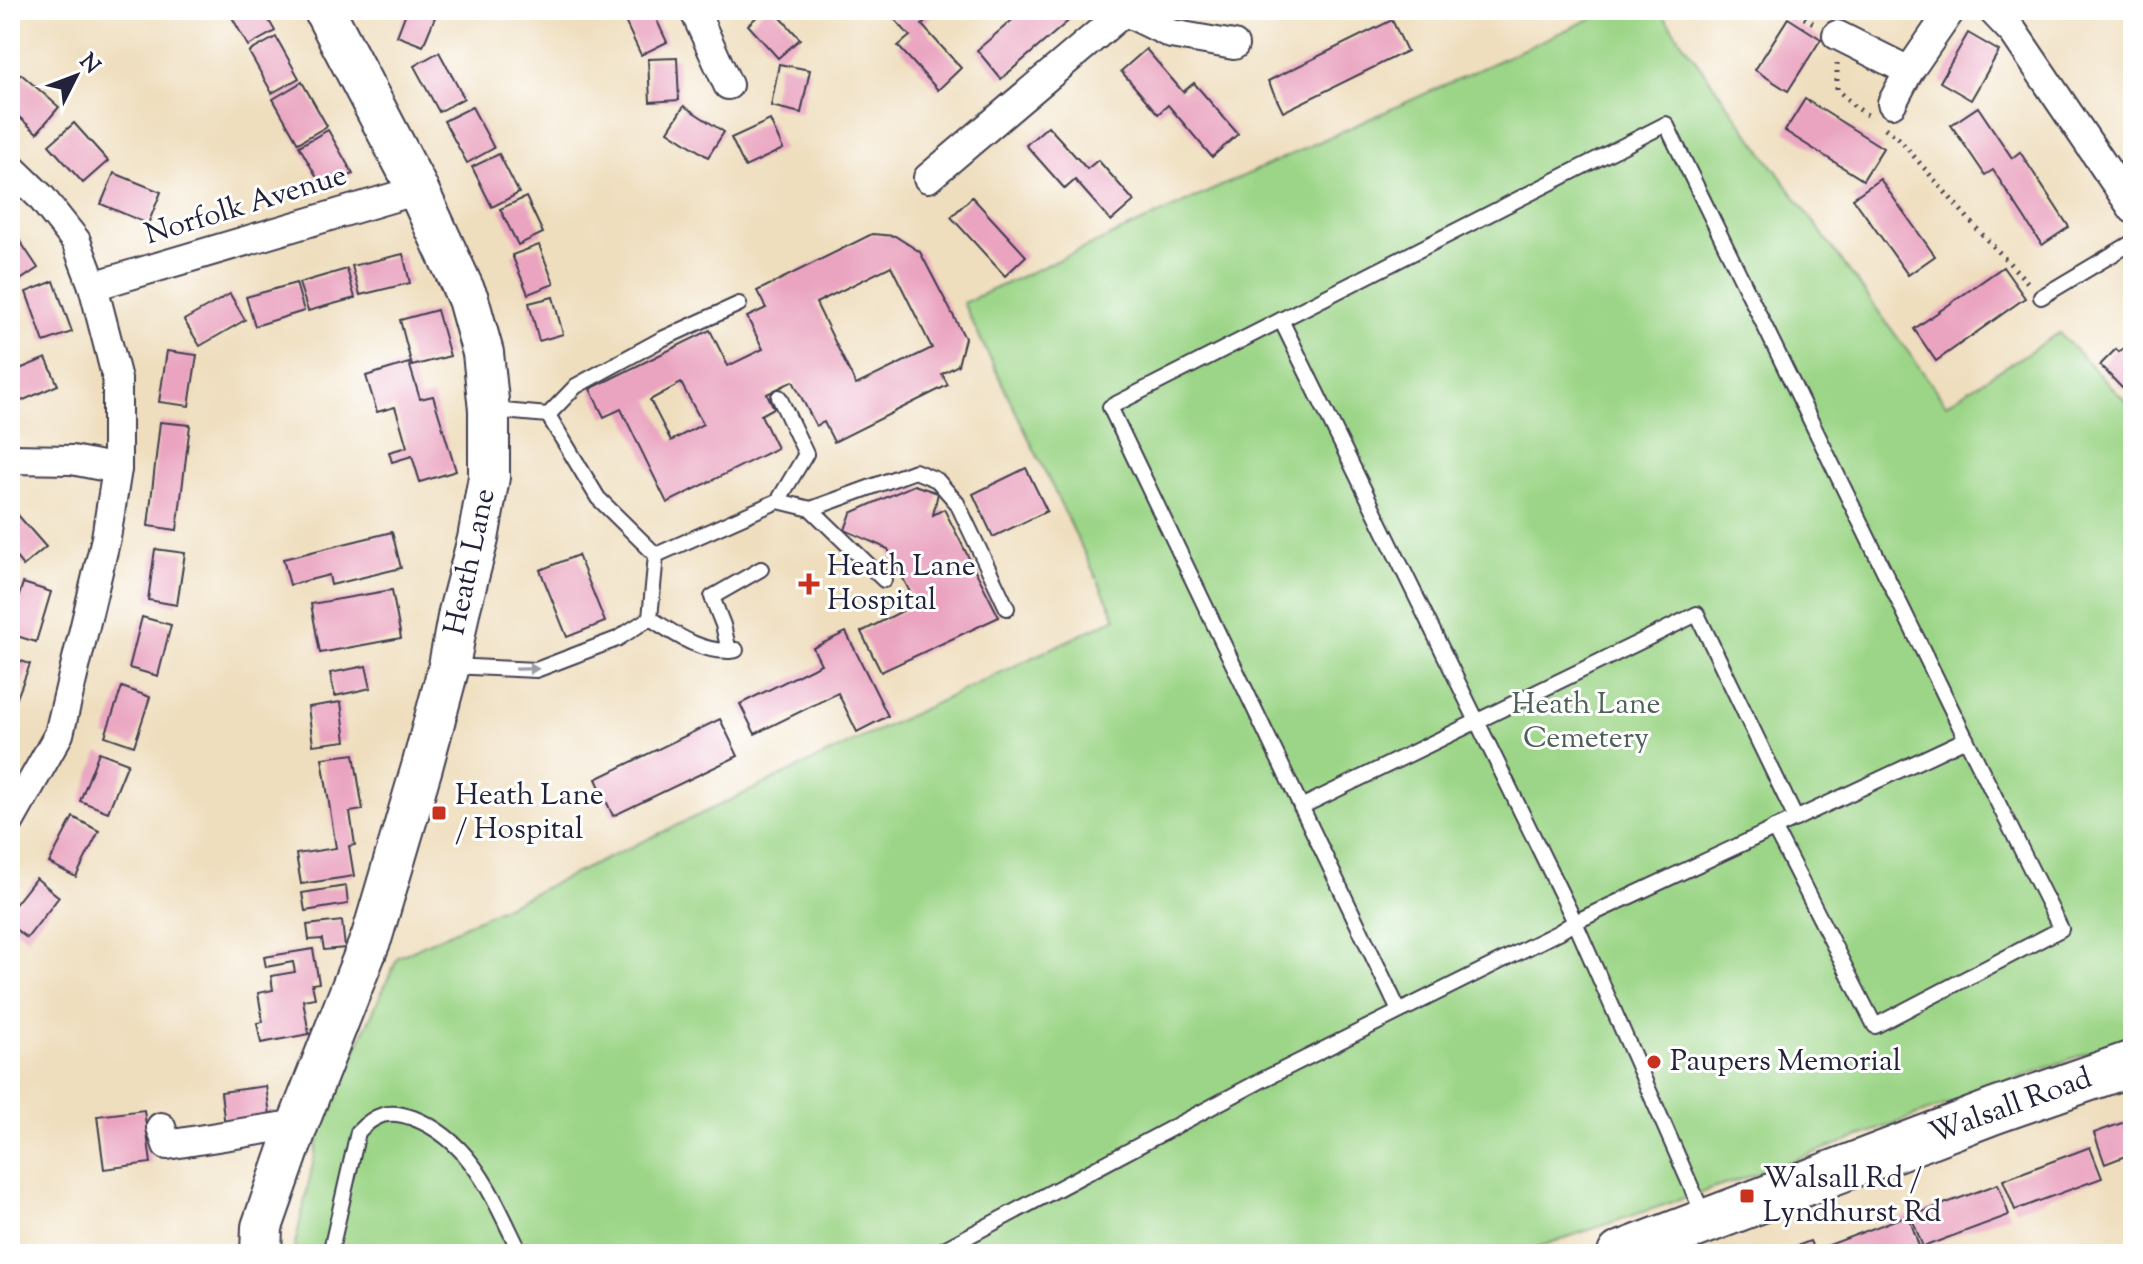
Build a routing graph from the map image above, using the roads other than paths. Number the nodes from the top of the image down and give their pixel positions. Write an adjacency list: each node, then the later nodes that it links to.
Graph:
1 (324, 10): 13 (street, Heath Lane)
2 (694, 10): 9 (street)
3 (1951, 10): 8 (street)
4 (1992, 10): 14 (street)
5 (1125, 11): 7 (street); 12 (street)
6 (1837, 35): 8 (street)
7 (1234, 45)
8 (1909, 71): 10 (street)
9 (728, 85)
10 (1892, 103)
11 (10, 167): 16 (street)
12 (928, 178)
13 (418, 190): 16 (street, Norfolk Avenue); 21 (street, Heath Lane)
14 (2133, 209)
15 (2133, 242): 17 (lane)
16 (93, 286): 24 (street)
17 (2041, 297)
18 (739, 304): 22 (lane)
19 (1281, 320): 33 (lane); 34 (lane); 35 (lane)
20 (779, 397): 25 (lane)
21 (489, 410): 22 (lane); 32 (street, Heath Lane)
22 (548, 415): 27 (lane)
23 (10, 459): 24 (street)
24 (117, 469): 37 (street)
25 (778, 501): 26 (lane); 27 (lane)
26 (811, 509): 29 (lane); 30 (lane)
27 (656, 555): 31 (lane)
28 (761, 569): 31 (lane)
29 (884, 580)
30 (1007, 608)
31 (650, 618): 32 (lane, one-way to 31)
32 (449, 666): 42 (street, Heath Lane)
33 (1477, 722): 35 (lane); 36 (lane); 39 (lane)
34 (1966, 739): 36 (lane); 38 (lane)
35 (1301, 807): 40 (lane)
36 (1796, 819): 38 (lane)
37 (10, 821)
38 (1774, 828): 39 (lane)
39 (1575, 922): 40 (lane); 44 (lane)
40 (1399, 1011): 48 (lane)
41 (2133, 1063): 44 (main road, Walsall Road)
42 (298, 1124): 43 (street); 45 (street, Heath Lane)
43 (161, 1127)
44 (1706, 1220): 49 (main road, Walsall Road)
45 (261, 1254)
46 (330, 1254): 47 (lane)
47 (521, 1254)
48 (935, 1254)
49 (1620, 1254)

